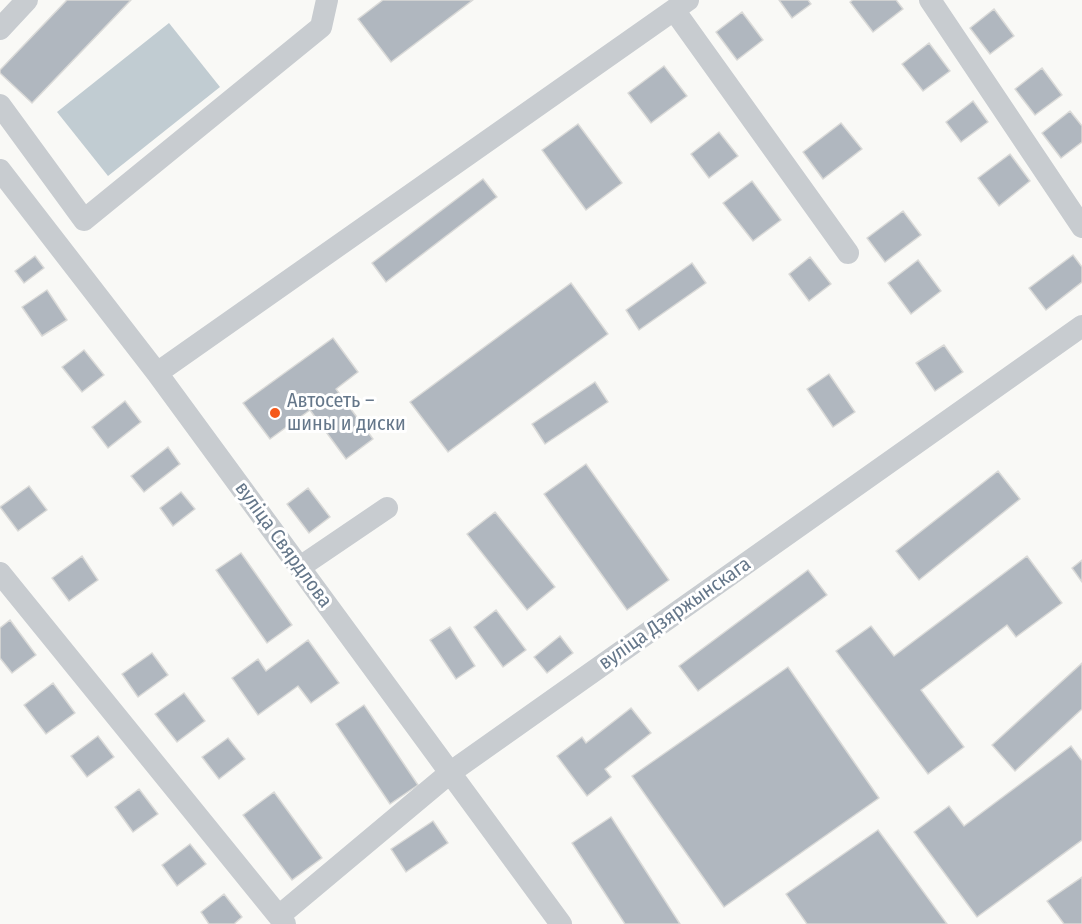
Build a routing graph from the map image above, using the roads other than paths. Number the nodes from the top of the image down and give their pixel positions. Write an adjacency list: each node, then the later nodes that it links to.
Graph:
1 (27, 0): 5 (street)
2 (327, 0): 6 (street)
3 (930, 0): 8 (street)
4 (681, 5): 9 (street); 11 (street)
5 (0, 29)
6 (0, 105)
7 (0, 170): 11 (street, вуліца Свярдлова)
8 (1082, 227)
9 (848, 253)
10 (1082, 326): 15 (street, вуліца Дзяржынскага)
11 (157, 373): 13 (street, вуліца Свярдлова)
12 (387, 508): 13 (street)
13 (300, 567): 15 (street, вуліца Свярдлова)
14 (0, 573): 16 (street)
15 (451, 772): 16 (street, вуліца Дзяржынскага); 17 (street, вуліца Свярдлова)
16 (282, 920)
17 (561, 924)

